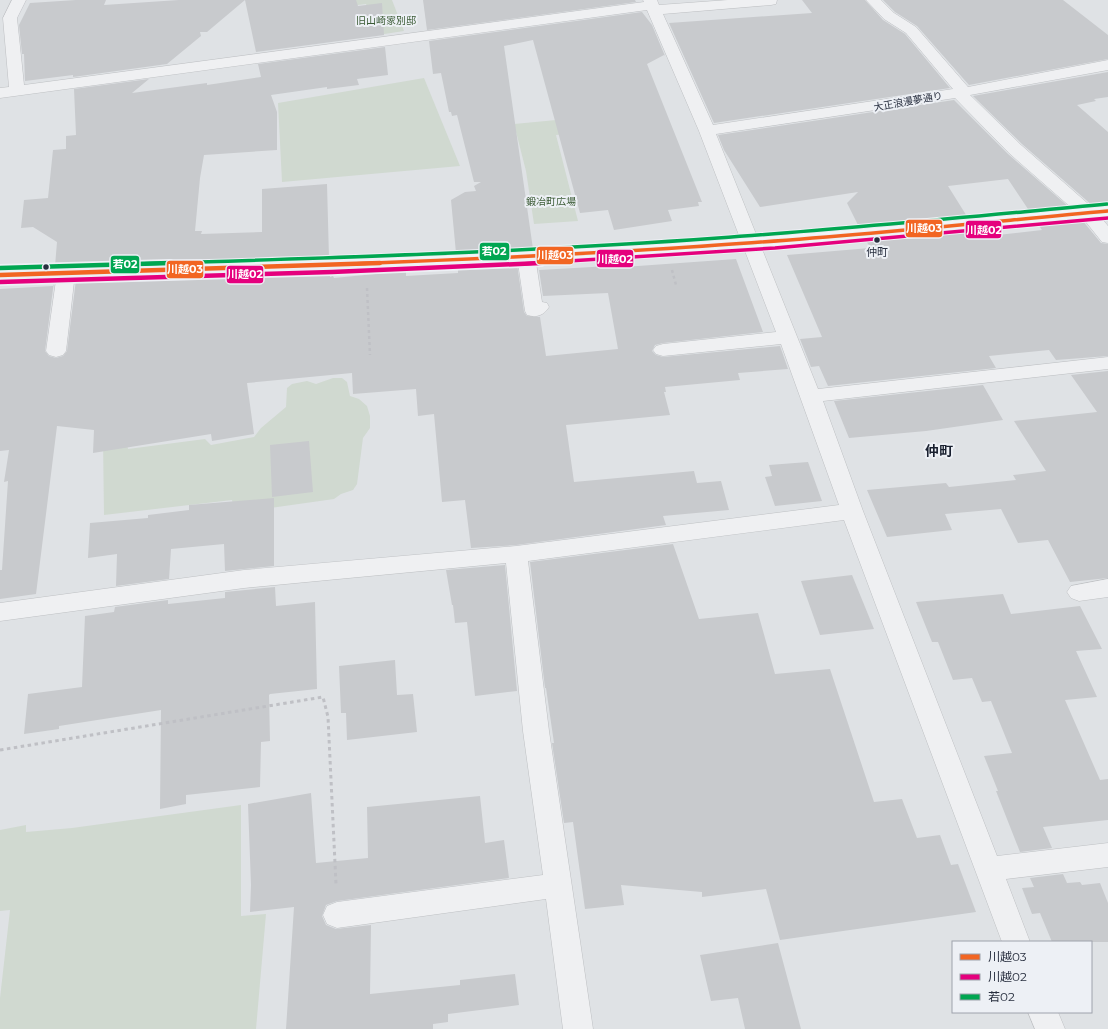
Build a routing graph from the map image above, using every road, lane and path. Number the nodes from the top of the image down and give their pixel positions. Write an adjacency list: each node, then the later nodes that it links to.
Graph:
1 (19, 0): 6 (street)
2 (873, 0): 8 (street)
3 (771, 1): 4 (street)
4 (652, 5): 6 (street); 9 (street)
5 (1108, 65): 8 (street, 大正浪漫夢通り)
6 (17, 90): 7 (street)
7 (0, 92)
8 (961, 92): 9 (street, 大正浪漫夢通り); 11 (street)
9 (707, 132): 13 (street)
10 (1108, 211): 11 (main road)
11 (1088, 213): 12 (street); 13 (main road)
12 (1108, 238)
13 (750, 243): 14 (main road); 19 (street)
14 (526, 256): 15 (main road); 18 (street)
15 (367, 263): 16 (main road); 22 (path)
16 (66, 273): 17 (main road); 21 (street)
17 (0, 275)
18 (540, 307)
19 (787, 337): 20 (street); 24 (street)
20 (664, 350)
21 (56, 351)
22 (370, 355)
23 (1108, 363): 24 (street)
24 (811, 396): 25 (street)
25 (852, 511): 26 (street); 32 (street)
26 (516, 554): 29 (street); 33 (street)
27 (1108, 588): 28 (street)
28 (1079, 592)
29 (0, 612)
30 (0, 750): 34 (path)
31 (1108, 855): 32 (street)
32 (988, 869): 35 (street)
33 (558, 885): 34 (street); 37 (street)
34 (337, 915)
35 (1016, 941)
36 (1043, 1013): 38 (street)
37 (578, 1029)
38 (1050, 1029)

